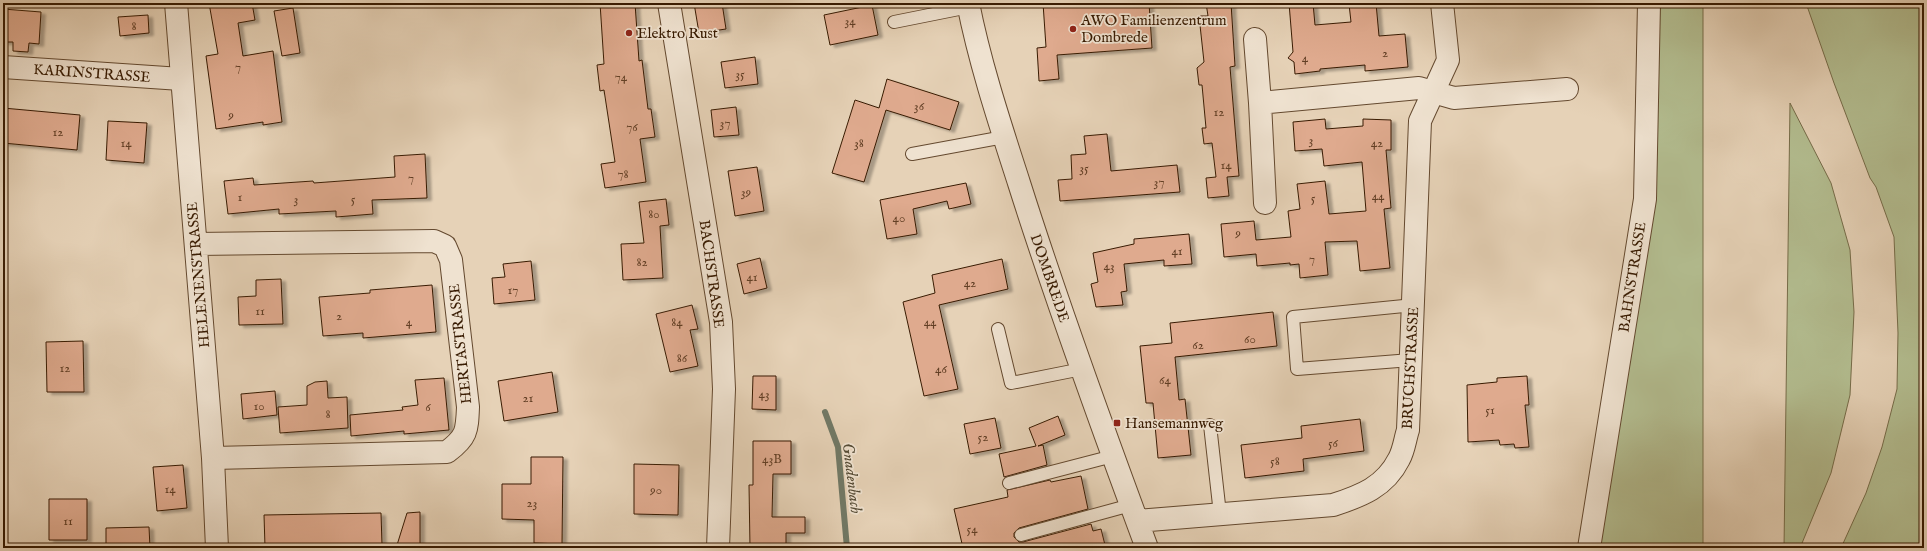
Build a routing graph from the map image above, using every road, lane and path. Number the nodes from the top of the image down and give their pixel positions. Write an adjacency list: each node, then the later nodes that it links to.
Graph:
1 (176, 3): 9 (street, HELENENSTRASSE)
2 (669, 3): 29 (street, BACHSTRASSE)
3 (1442, 3): 11 (street, BRUCHSTRASSE)
4 (1650, 3): 31 (street, BAHNSTRASSE)
5 (968, 5): 6 (lane); 13 (street, DOMBREDE)
6 (894, 22)
7 (1255, 39): 12 (street)
8 (3, 67): 9 (street, KARINSTRASSE)
9 (181, 79): 16 (street, HELENENSTRASSE)
10 (1567, 89): 11 (street)
11 (1433, 92): 12 (street); 17 (street, BRUCHSTRASSE)
12 (1260, 103): 15 (street)
13 (1004, 137): 14 (lane); 20 (street, DOMBREDE)
14 (912, 154)
15 (1265, 203)
16 (196, 244): 23 (street, HELENENSTRASSE); 23 (street, HERTASTRASSE)
17 (1414, 305): 19 (street, BRUCHSTRASSE); 19 (lane)
18 (998, 329): 20 (lane)
19 (1411, 360): 26 (street, BRUCHSTRASSE)
20 (1082, 370): 22 (street, DOMBREDE)
21 (1210, 425): 26 (lane)
22 (1113, 456): 24 (lane); 25 (street, DOMBREDE)
23 (213, 458): 28 (street, HELENENSTRASSE)
24 (1009, 483)
25 (1134, 513): 26 (street, BRUCHSTRASSE); 27 (lane); 30 (street, DOMBREDE)
26 (1220, 514)
27 (1020, 535)
28 (217, 548)
29 (718, 548)
30 (1147, 548)
31 (1589, 548)

